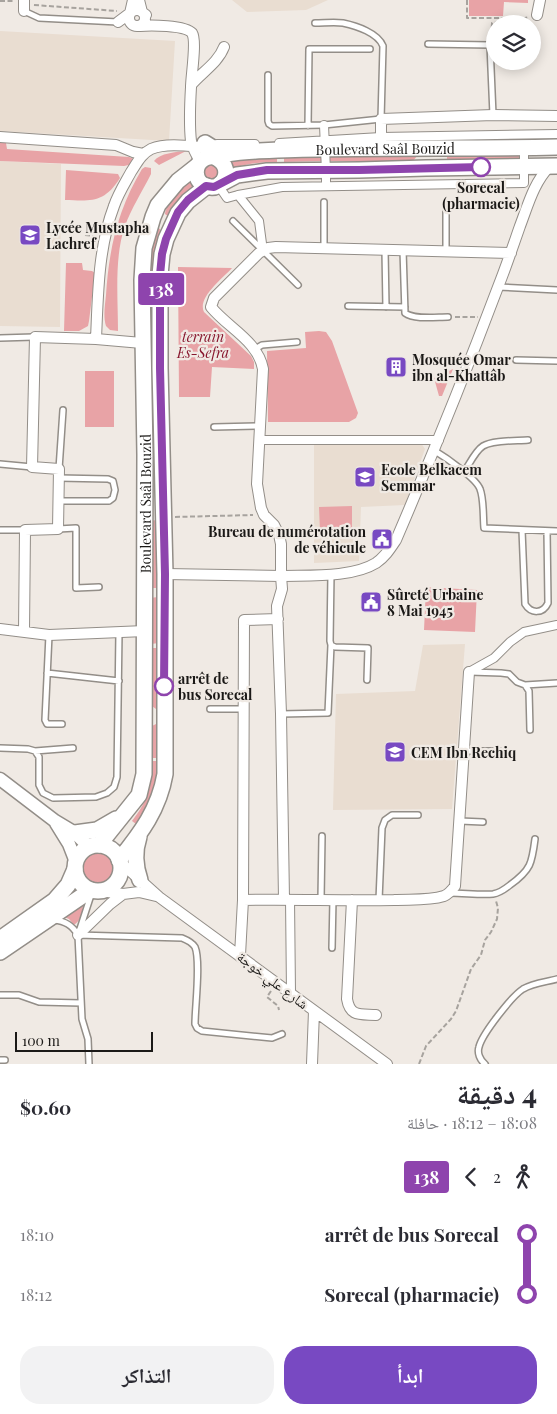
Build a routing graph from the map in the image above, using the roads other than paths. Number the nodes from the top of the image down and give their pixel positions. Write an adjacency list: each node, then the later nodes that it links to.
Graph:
1 (133, 0): 5 (street)
2 (139, 0): 6 (street)
3 (540, 0): 7 (street)
4 (24, 4): 8 (lane)
5 (125, 12): 6 (street); 8 (street); 11 (street)
6 (142, 12): 10 (street); 11 (street)
7 (537, 15)
8 (118, 22): 11 (street)
9 (315, 24): 19 (lane)
10 (161, 25): 11 (street); 16 (street)
11 (136, 26)
12 (428, 44): 17 (lane)
13 (224, 47): 16 (street)
14 (370, 49): 21 (lane)
15 (268, 75): 21 (lane)
16 (191, 86): 29 (street)
17 (493, 115): 18 (street); 19 (street)
18 (557, 116)
19 (381, 119): 20 (lane); 25 (street)
20 (324, 125): 21 (lane); 26 (street)
21 (308, 126)
22 (557, 134): 24 (street)
23 (0, 137): 30 (street)
24 (525, 141): 25 (street); 27 (main road, Boulevard Saâl Bouzid); 28 (main road, Boulevard Saâl Bouzid); 31 (street)
25 (381, 142): 26 (main road, Boulevard Saâl Bouzid); 27 (main road, Boulevard Saâl Bouzid)
26 (325, 144): 29 (street); 29 (main road, Boulevard Saâl Bouzid); 34 (street)
27 (426, 147): 33 (main road)
28 (557, 147)
29 (202, 150): 30 (street); 35 (main road); 35 (main road); 40 (main road, Boulevard Saâl Bouzid)
30 (143, 154): 58 (street)
31 (526, 166): 32 (main road, Boulevard Saâl Bouzid); 33 (main road, Boulevard Saâl Bouzid); 34 (street); 36 (street)
32 (554, 166): 36 (street)
33 (426, 168): 34 (main road, Boulevard Saâl Bouzid)
34 (326, 178): 35 (main road, Boulevard Saâl Bouzid); 37 (street)
35 (215, 185): 37 (street); 42 (main road, Boulevard Saâl Bouzid)
36 (534, 189): 48 (street)
37 (238, 195): 46 (street)
38 (324, 202): 43 (lane)
39 (446, 206): 47 (lane)
40 (153, 217): 42 (main road); 60 (main road, Boulevard Saâl Bouzid)
41 (233, 221): 46 (lane)
42 (171, 226): 71 (main road, Boulevard Saâl Bouzid)
43 (324, 248): 44 (street); 46 (street)
44 (385, 250): 45 (street); 53 (lane)
45 (404, 250): 47 (street); 54 (lane)
46 (263, 251): 49 (lane); 61 (street)
47 (446, 252): 48 (street)
48 (511, 253): 50 (street)
49 (298, 285)
50 (498, 287): 51 (lane); 68 (street)
51 (557, 290)
52 (348, 306): 53 (lane)
53 (386, 307): 54 (lane)
54 (404, 307): 55 (lane)
55 (448, 317)
56 (0, 338): 57 (lane)
57 (35, 338): 58 (street); 74 (street)
58 (96, 339): 60 (street)
59 (297, 342): 61 (lane)
60 (142, 343): 72 (main road, Boulevard Saâl Bouzid)
61 (255, 349): 66 (street)
62 (516, 360): 63 (lane)
63 (557, 361)
64 (63, 410): 76 (lane)
65 (214, 426): 66 (lane)
66 (261, 426): 67 (street)
67 (259, 440): 68 (street); 86 (street)
68 (439, 440): 70 (street)
69 (528, 440): 75 (lane)
70 (434, 451): 75 (lane); 85 (street)
71 (162, 454): 72 (main road); 84 (main road, Boulevard Saâl Bouzid)
72 (145, 455): 92 (main road, Boulevard Saâl Bouzid)
73 (0, 464): 74 (lane)
74 (32, 467): 76 (street)
75 (464, 472): 81 (lane)
76 (59, 474): 77 (street); 77 (lane)
77 (59, 501): 78 (street)
78 (58, 529): 80 (street); 87 (lane)
79 (0, 530): 80 (lane)
80 (26, 530): 91 (street)
81 (522, 530): 82 (lane); 82 (lane)
82 (547, 531): 83 (lane)
83 (557, 531)
84 (165, 574): 86 (street); 106 (main road, Boulevard Saâl Bouzid)
85 (331, 574): 86 (street); 95 (lane)
86 (281, 576): 88 (street)
87 (99, 588)
88 (278, 619): 102 (street); 104 (street)
89 (557, 625): 97 (street)
90 (0, 629): 91 (street)
91 (24, 631): 94 (street)
92 (145, 631): 93 (street); 105 (main road, Boulevard Saâl Bouzid)
93 (119, 632): 94 (street); 99 (lane)
94 (49, 635): 96 (lane)
95 (331, 645): 98 (lane); 104 (lane)
96 (47, 672): 99 (lane); 107 (lane)
97 (469, 672): 101 (lane); 112 (street)
98 (368, 680)
99 (118, 681): 111 (lane)
100 (557, 684): 101 (lane)
101 (525, 685): 108 (lane)
102 (243, 708): 103 (lane); 135 (street)
103 (210, 709)
104 (281, 714): 132 (street)
105 (144, 715): 106 (main road); 115 (main road, Boulevard Saâl Bouzid)
106 (164, 715): 121 (main road, Boulevard Saâl Bouzid)
107 (62, 724)
108 (530, 730)
109 (0, 748): 111 (lane)
110 (73, 748): 111 (lane)
111 (35, 751)
112 (463, 751): 113 (lane); 118 (street)
113 (499, 751)
114 (0, 779): 117 (street)
115 (134, 803): 120 (main road); 124 (main road, Boulevard Saâl Bouzid)
116 (418, 815): 137 (lane)
117 (55, 821): 120 (street); 126 (street)
118 (460, 821): 119 (lane); 129 (street)
119 (483, 822)
120 (75, 833): 124 (street)
121 (141, 833): 125 (main road, Boulevard Saâl Bouzid); 127 (main road)
122 (322, 836): 133 (lane)
123 (535, 839): 129 (lane)
124 (94, 846): 125 (main road); 126 (main road)
125 (120, 861): 127 (street, شارع علي خوجة); 128 (main road)
126 (76, 866): 128 (main road); 140 (main road)
127 (140, 880): 131 (street, شارع علي خوجة)
128 (95, 890): 130 (street); 138 (main road); 139 (lane)
129 (450, 892): 137 (street)
130 (123, 894): 131 (street); 139 (street)
131 (159, 897): 143 (street, شارع علي خوجة)
132 (287, 899): 133 (street); 135 (street); 145 (street)
133 (321, 899): 134 (street)
134 (333, 899): 136 (street); 141 (lane)
135 (243, 900): 143 (street)
136 (352, 900): 137 (street); 149 (street)
137 (379, 900)
138 (45, 920): 139 (lane); 142 (main road)
139 (78, 935): 147 (lane); 150 (lane)
140 (0, 938)
141 (332, 948)
142 (0, 952)
143 (240, 955): 145 (street, شارع علي خوجة)
144 (557, 979): 155 (lane)
145 (291, 993): 148 (street, شارع علي خوجة)
146 (0, 995): 147 (lane)
147 (81, 1003): 152 (lane)
148 (314, 1010): 151 (street, شارع علي خوجة); 153 (street)
149 (376, 1015)
150 (282, 1034)
151 (374, 1060): 154 (street, شارع علي خوجة)
152 (89, 1064)
153 (312, 1064)
154 (387, 1064)
155 (485, 1064)

